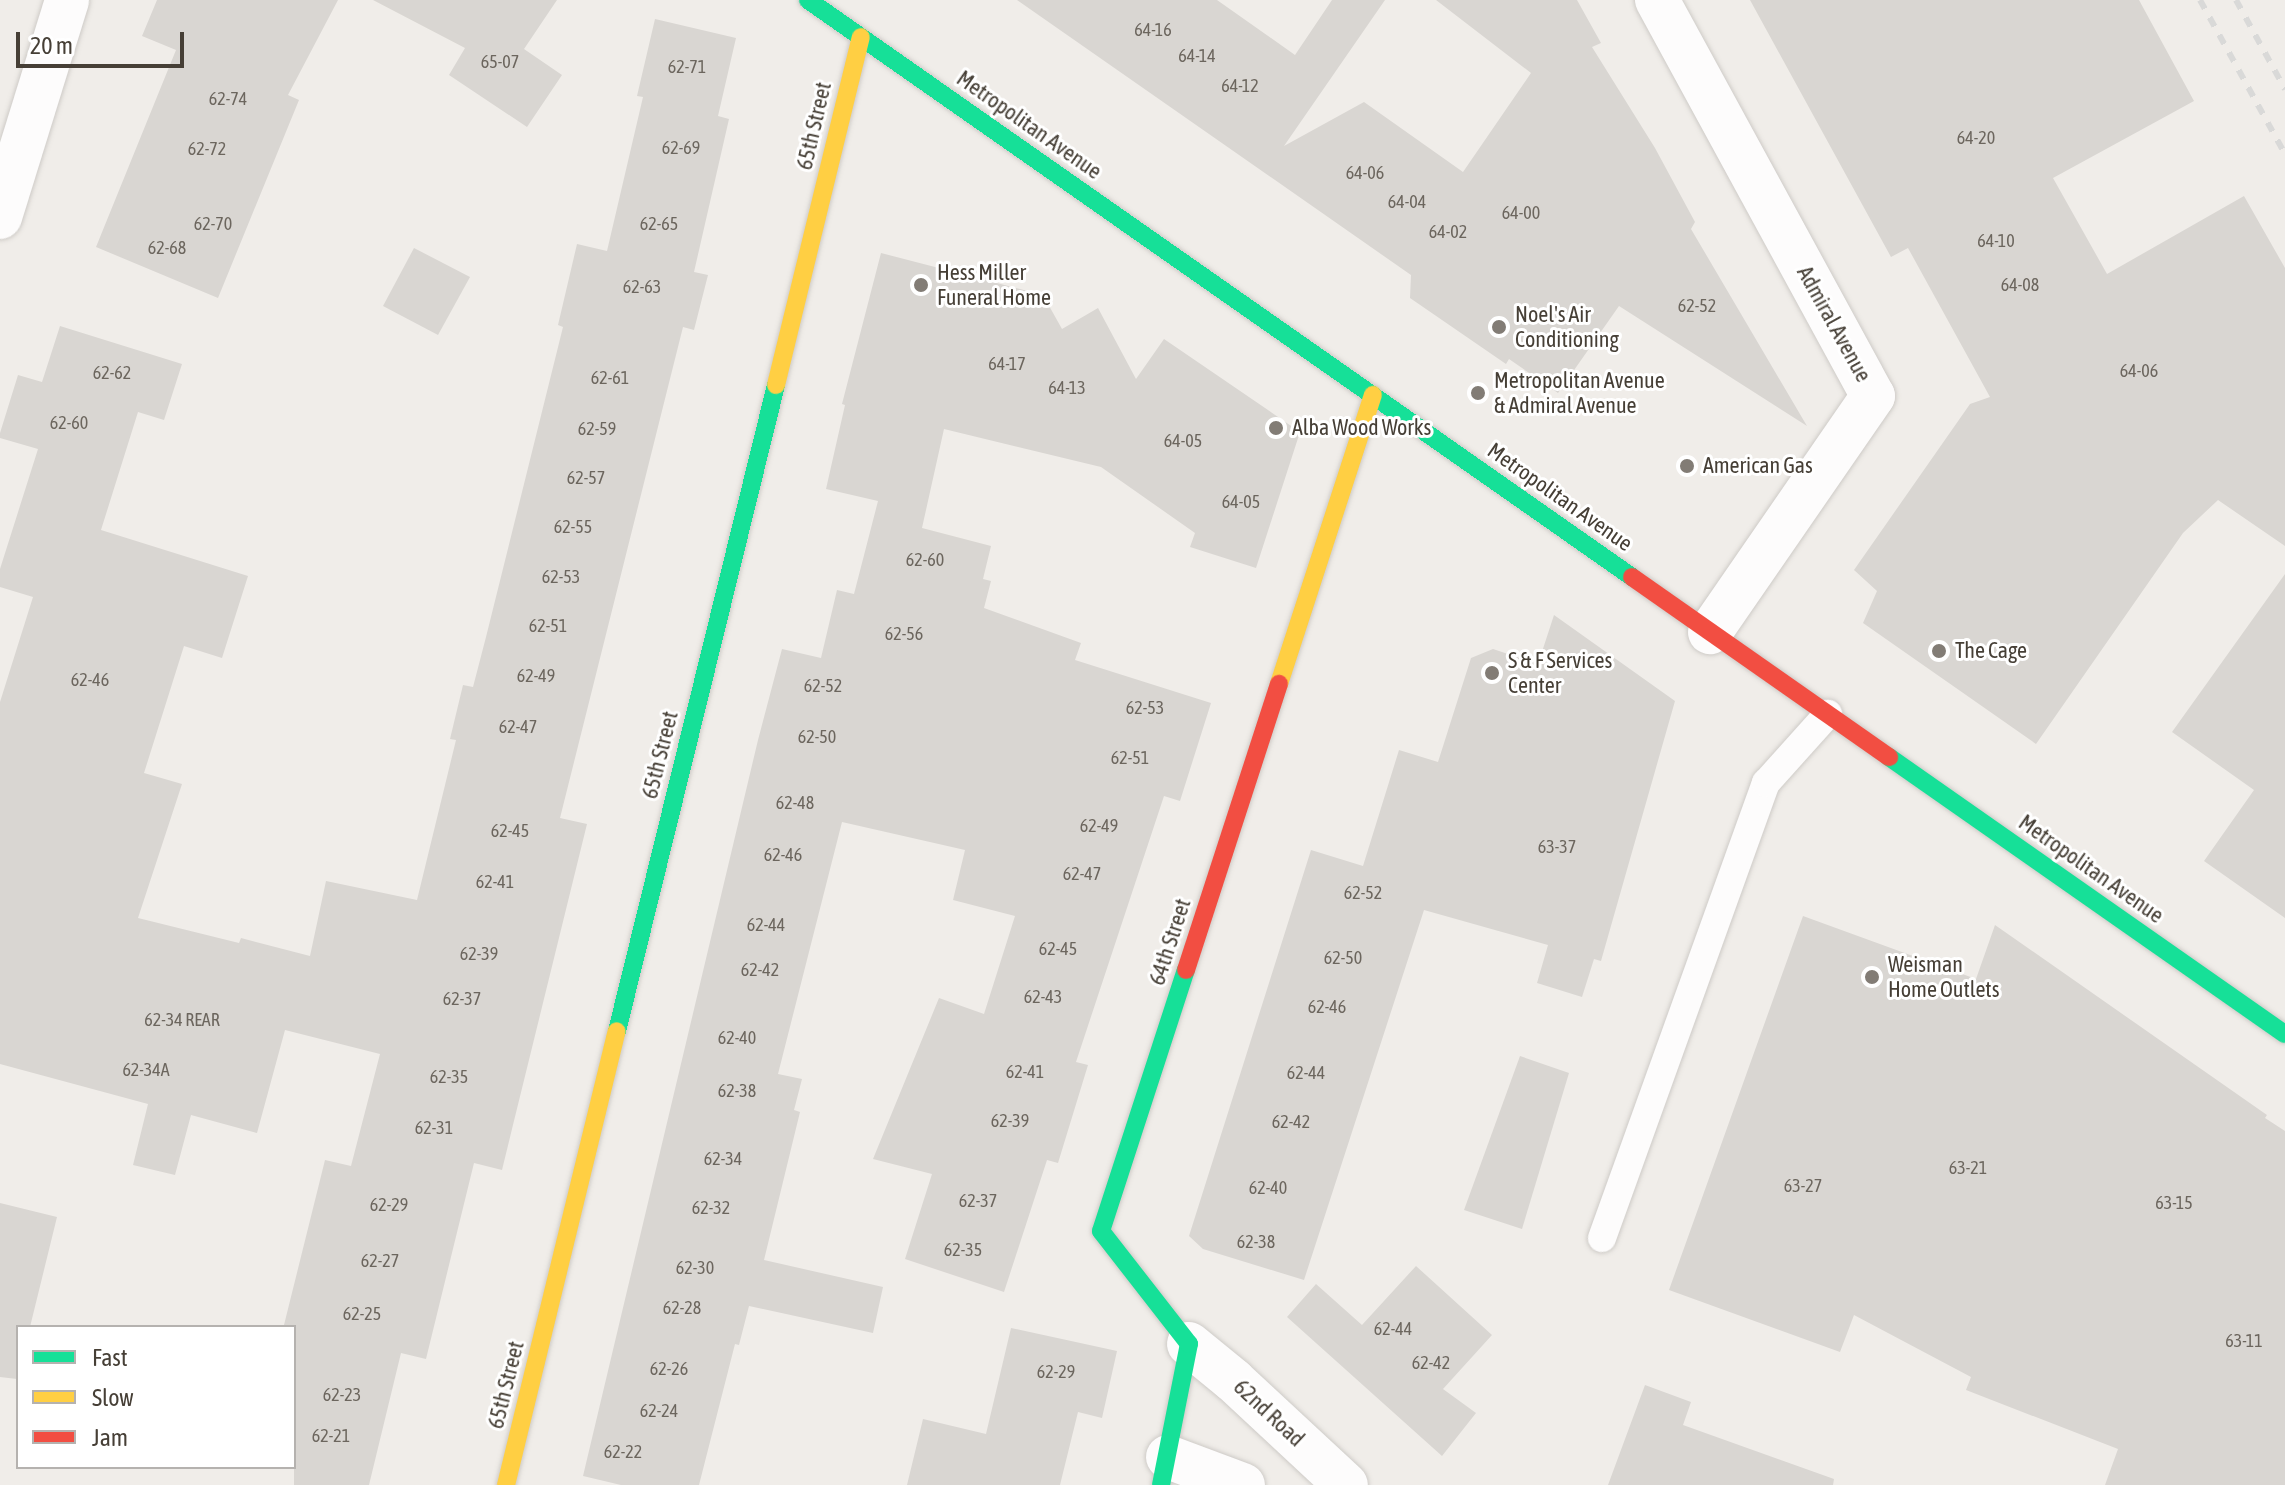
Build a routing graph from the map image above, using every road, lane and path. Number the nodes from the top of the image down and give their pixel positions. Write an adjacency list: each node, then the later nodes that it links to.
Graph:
1 (67, 0): 5 (street)
2 (808, 0): 4 (street, Metropolitan Avenue)
3 (1657, 0): 7 (street, Admiral Avenue)
4 (861, 37): 6 (street, Metropolitan Avenue); 13 (street, 65th Street)
5 (0, 217)
6 (1373, 395): 7 (street, Metropolitan Avenue); 11 (street, 64th Street)
7 (1710, 632): 8 (street, Metropolitan Avenue)
8 (1828, 714): 9 (street, Metropolitan Avenue); 10 (lane)
9 (2285, 1034)
10 (1602, 1238)
11 (1189, 1344): 12 (street); 15 (street, 62nd Road)
12 (1165, 1471): 14 (street)
13 (506, 1485)
14 (1243, 1485)
15 (1346, 1485)

